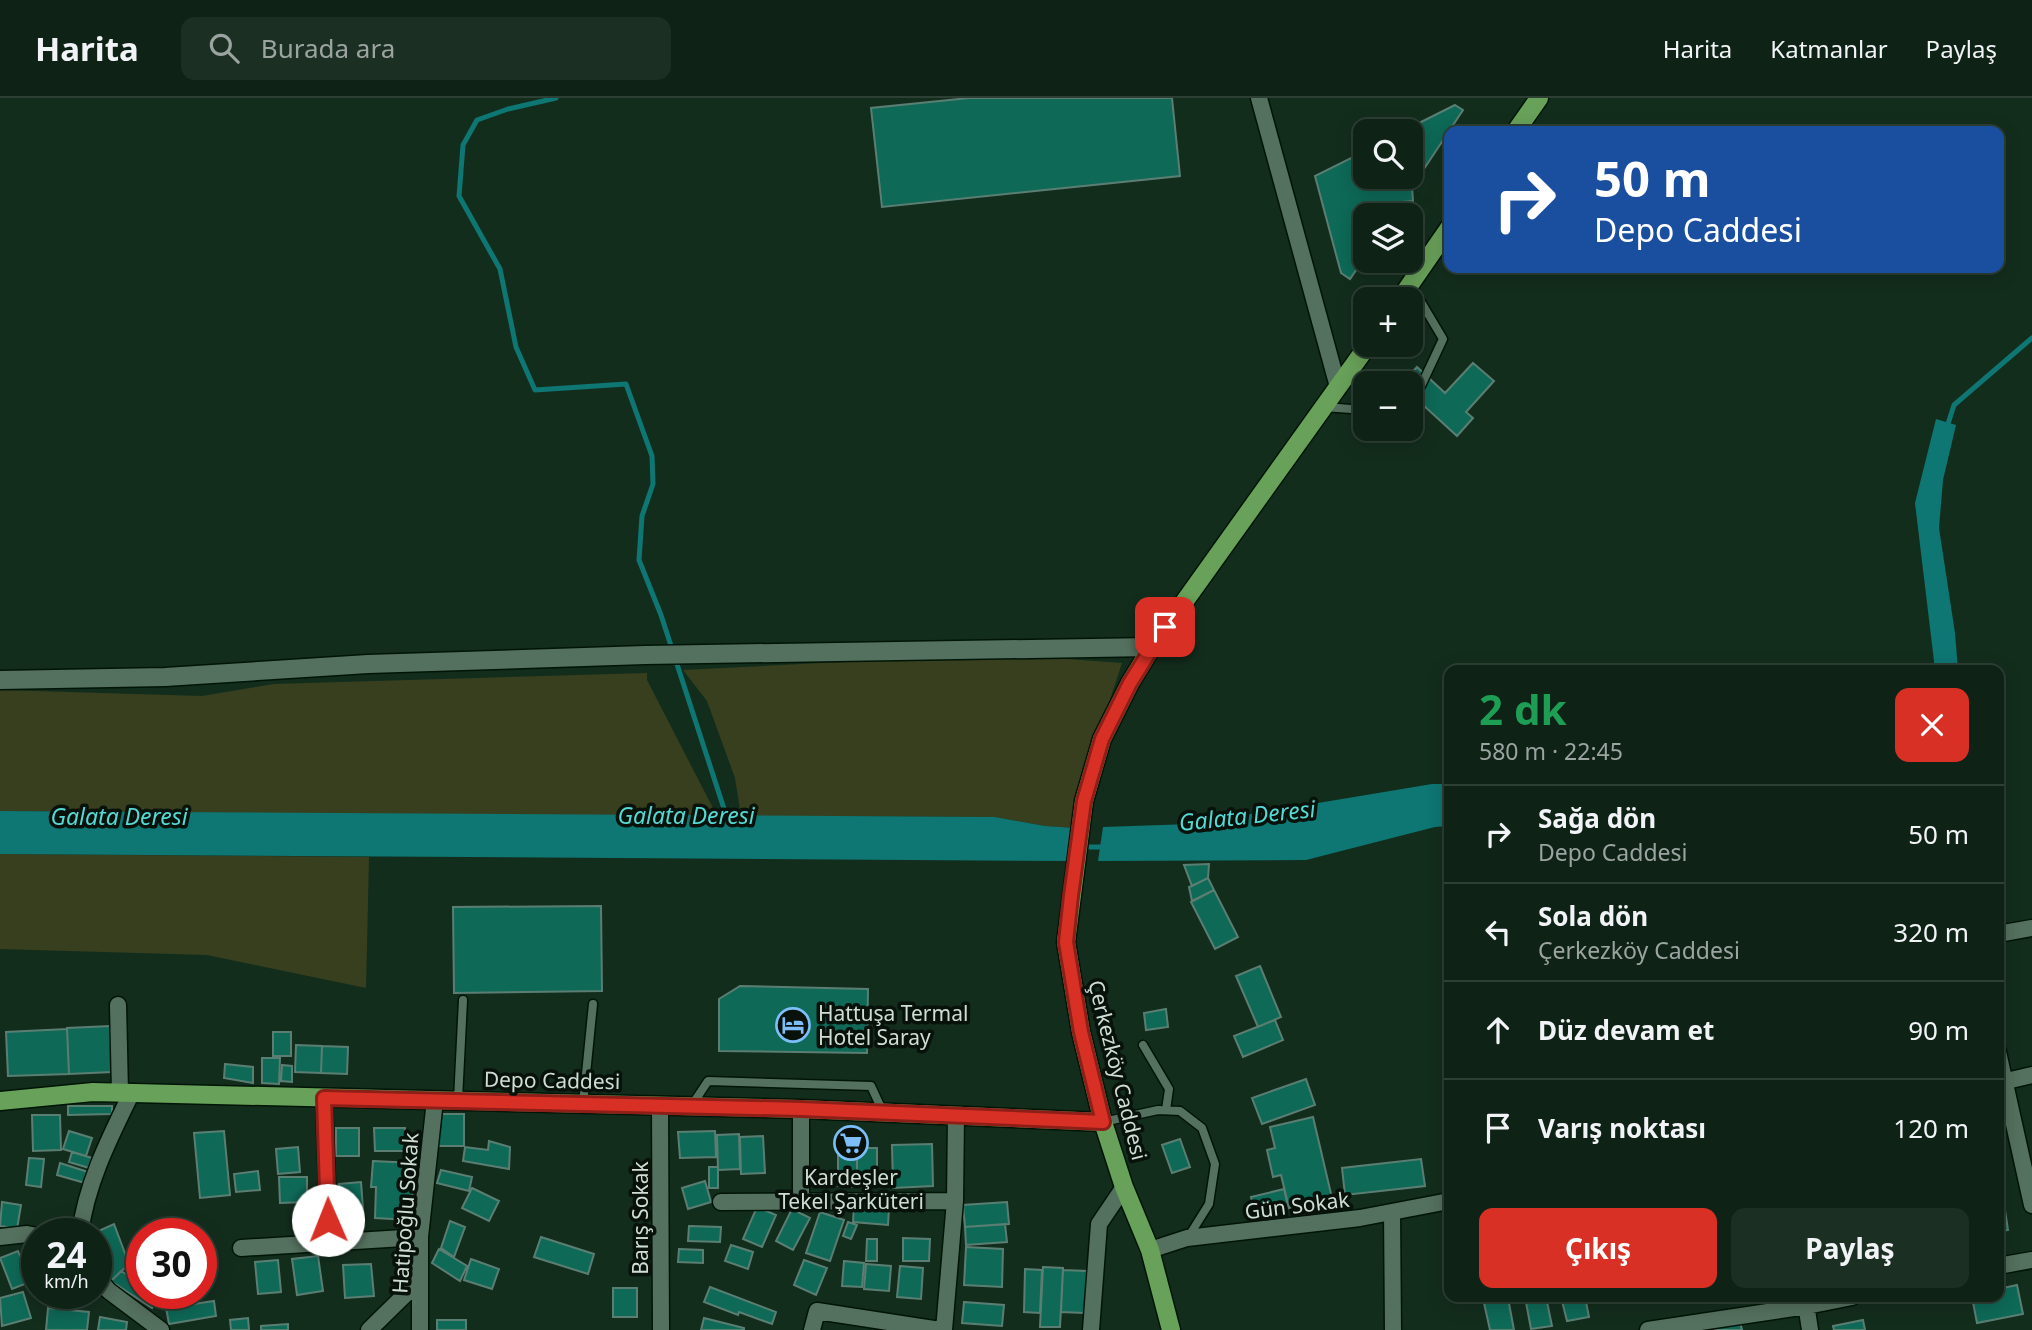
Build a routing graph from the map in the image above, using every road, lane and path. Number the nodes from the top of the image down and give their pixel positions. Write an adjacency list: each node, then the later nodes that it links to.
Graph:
1 (1259, 98): 9 (street)
2 (1539, 98): 3 (main road)
3 (1519, 126)
4 (1444, 235): 5 (main road)
5 (1411, 284): 6 (main road); 8 (lane)
6 (1409, 287)
7 (1359, 357): 9 (main road, Çerkezköy Caddesi)
8 (1423, 382)
9 (1338, 387): 10 (main road, Çerkezköy Caddesi)
10 (1324, 407): 11 (lane); 12 (main road, Çerkezköy Caddesi)
11 (1353, 409)
12 (1152, 647): 13 (street); 35 (main road, Çerkezköy Caddesi)
13 (0, 680)
14 (2032, 928): 15 (street)
15 (2004, 933)
16 (463, 1000): 26 (lane)
17 (593, 1004): 28 (lane)
18 (118, 1005): 23 (street)
19 (1143, 1045): 32 (lane)
20 (2032, 1075): 21 (street)
21 (2004, 1082)
22 (2004, 1091): 41 (street)
23 (125, 1092): 24 (main road, Depo Caddesi); 27 (main road, Depo Caddesi); 43 (street)
24 (324, 1098): 25 (main road, Depo Caddesi); 48 (street)
25 (435, 1100): 26 (main road, Depo Caddesi); 46 (street, Hatipoğlu Sokak)
26 (458, 1100): 28 (main road, Depo Caddesi)
27 (0, 1101)
28 (583, 1104): 29 (main road, Depo Caddesi)
29 (660, 1105): 30 (main road, Depo Caddesi); 61 (street, Barış Sokak)
30 (691, 1106): 31 (main road, Depo Caddesi); 33 (lane)
31 (801, 1109): 33 (main road, Depo Caddesi); 39 (street)
32 (1166, 1110): 35 (lane); 47 (lane)
33 (883, 1112): 34 (main road, Depo Caddesi)
34 (956, 1115): 35 (main road, Depo Caddesi); 37 (street)
35 (1103, 1122): 36 (main road, Çerkezköy Caddesi)
36 (1124, 1187): 50 (main road, Çerkezköy Caddesi); 64 (street)
37 (955, 1200): 39 (street); 63 (street)
38 (721, 1202): 39 (street)
39 (801, 1202)
40 (1444, 1202): 42 (street, Gün Sokak)
41 (2032, 1205)
42 (1392, 1212): 47 (street, Gün Sokak); 66 (street)
43 (82, 1218)
44 (21, 1235): 45 (street)
45 (0, 1237)
46 (420, 1237): 48 (street); 53 (street, Hatipoğlu Sokak)
47 (1187, 1238): 50 (street, Gün Sokak)
48 (329, 1242): 49 (street)
49 (241, 1248)
50 (1150, 1250): 65 (main road, Çerkezköy Caddesi)
51 (2032, 1260): 52 (street)
52 (2004, 1265)
53 (419, 1282): 59 (street); 60 (street, Hatipoğlu Sokak)
54 (112, 1293): 58 (street)
55 (1801, 1302): 67 (street)
56 (1806, 1302): 68 (street)
57 (899, 1327): 62 (street); 63 (street)
58 (161, 1330)
59 (369, 1330)
60 (419, 1330)
61 (661, 1330)
62 (812, 1330)
63 (942, 1330)
64 (1091, 1330)
65 (1171, 1330)
66 (1393, 1330)
67 (1648, 1330)
68 (1810, 1330)

